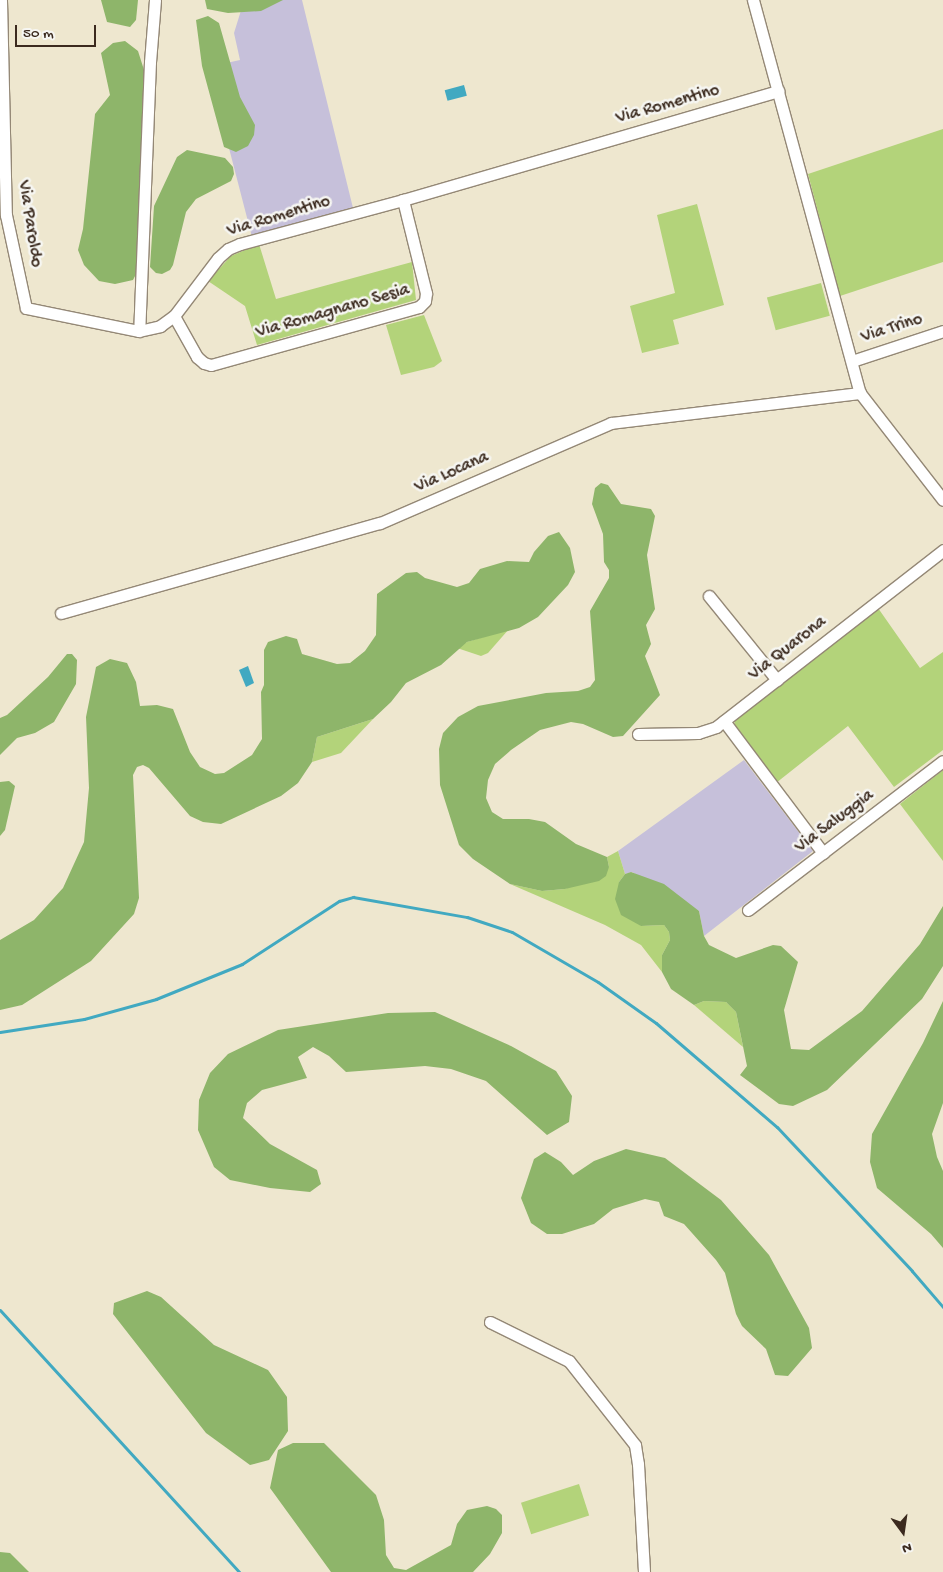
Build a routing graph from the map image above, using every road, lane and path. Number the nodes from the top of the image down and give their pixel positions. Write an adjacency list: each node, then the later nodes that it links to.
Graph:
1 (1, 0): 7 (street, Via Paroldo)
2 (155, 0): 7 (street)
3 (753, 0): 4 (street)
4 (778, 91): 5 (street, Via Romentino); 9 (street)
5 (403, 200): 6 (street, Via Romentino); 6 (street, Via Romagnano Sesia)
6 (174, 316): 7 (street, Via Romentino)
7 (139, 331)
8 (943, 331): 9 (street, Via Trino)
9 (852, 360): 10 (street)
10 (860, 393): 11 (street); 14 (street, Via Locana)
11 (943, 500)
12 (943, 550): 15 (street, Via Quarona)
13 (709, 596): 15 (street)
14 (61, 613)
15 (777, 680): 16 (street, Via Quarona)
16 (724, 722): 17 (street, Via Quarona); 19 (street)
17 (638, 734)
18 (943, 761): 19 (street, Via Saluggia)
19 (823, 854): 20 (street, Via Saluggia)
20 (748, 910)
21 (490, 1322): 22 (street)
22 (644, 1572)

